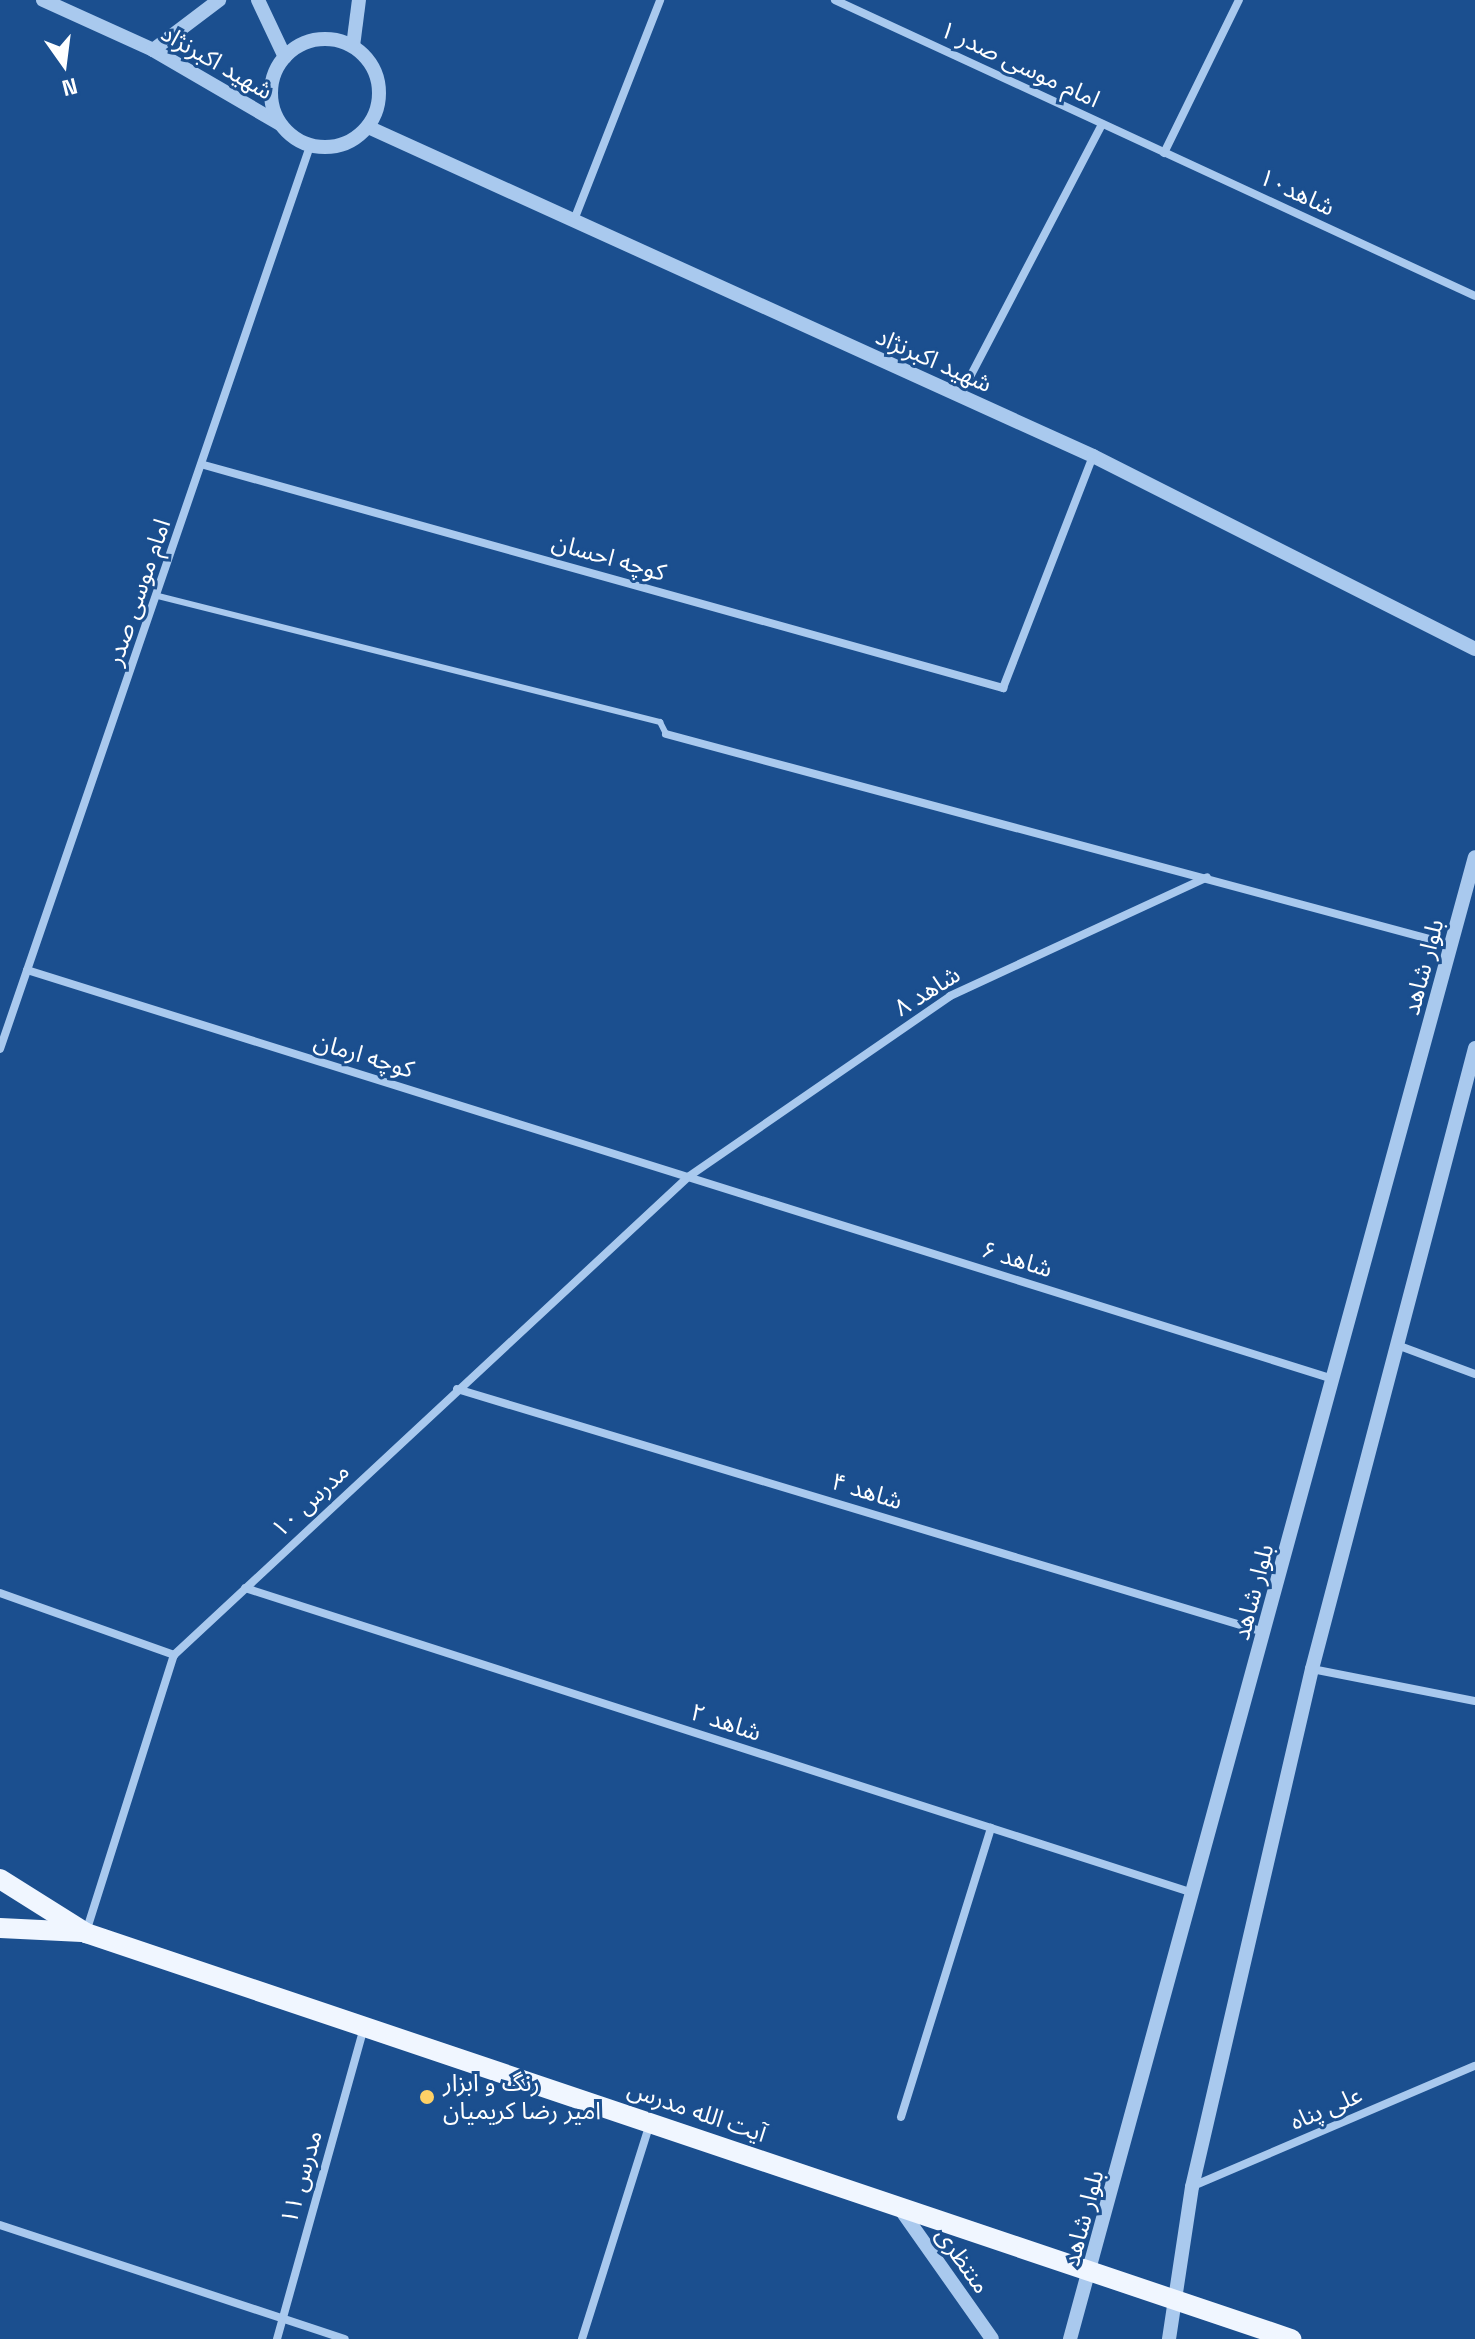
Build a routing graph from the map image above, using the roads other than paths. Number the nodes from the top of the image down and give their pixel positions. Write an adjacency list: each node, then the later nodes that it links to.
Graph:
1 (43, 0): 9 (street, شهید اکبرنژاد)
2 (219, 0): 9 (street)
3 (258, 0): 10 (street)
4 (359, 0): 8 (street)
5 (660, 0): 16 (street)
6 (835, 0): 12 (street, امام موسی صدر ۱)
7 (1239, 0): 15 (street)
8 (353, 46): 10 (street); 13 (street)
9 (153, 50): 11 (street, شهید اکبرنژاد)
10 (285, 57): 11 (street)
11 (281, 124): 14 (street)
12 (1102, 124): 15 (street, شاهد۱۰); 18 (street)
13 (368, 127): 14 (street); 16 (street, شهید اکبرنژاد)
14 (310, 146): 20 (street, امام موسی صدر)
15 (1164, 153): 17 (street, شاهد۱۰)
16 (574, 220): 18 (street, شهید اکبرنژاد)
17 (1475, 296)
18 (960, 396): 19 (street, شهید اکبرنژاد)
19 (1093, 456): 20 (street, کوچه احسان); 22 (street, شهید اکبرنژاد)
20 (204, 465): 21 (street, امام موسی صدر)
21 (158, 596): 23 (lane); 27 (street, امام موسی صدر)
22 (1475, 649)
23 (666, 734): 25 (street)
24 (1475, 857): 26 (street, بلوار شاهد)
25 (1207, 877): 26 (street); 30 (street, شاهد ۸)
26 (1452, 945): 33 (street, بلوار شاهد)
27 (27, 970): 29 (street, امام موسی صدر); 30 (street, کوچه ارمان)
28 (1475, 1048): 31 (street)
29 (0, 1049)
30 (688, 1177): 33 (street, شاهد ۶); 34 (street, مدرس ۱۰)
31 (1397, 1345): 32 (street); 39 (street)
32 (1475, 1374)
33 (1334, 1380): 37 (street, بلوار شاهد)
34 (457, 1389): 35 (street, مدرس ۱۰); 37 (street, شاهد ۴)
35 (245, 1588): 38 (street, مدرس ۱۰); 41 (street, شاهد ۲)
36 (0, 1593): 38 (street)
37 (1265, 1632): 43 (street, بلوار شاهد)
38 (174, 1655): 45 (street, مدرس ۱۰)
39 (1312, 1669): 40 (street); 50 (street)
40 (1475, 1701)
41 (991, 1828): 43 (street, شاهد ۲); 48 (street)
42 (0, 1879): 45 (main road, آیت الله مدرس)
43 (1194, 1893): 53 (street, بلوار شاهد)
44 (0, 1928): 45 (main road, آیت الله مدرس)
45 (86, 1933): 46 (main road, آیت الله مدرس)
46 (364, 2027): 49 (main road, آیت الله مدرس); 55 (street, مدرس ۱۱)
47 (1475, 2066): 50 (street, علی پناه)
48 (901, 2117)
49 (650, 2123): 51 (main road, آیت الله مدرس); 58 (street)
50 (1192, 2187): 54 (street)
51 (899, 2207): 53 (main road, آیت الله مدرس); 59 (street, منتظری)
52 (0, 2225): 55 (street)
53 (1091, 2272): 54 (main road, آیت الله مدرس); 60 (street, بلوار شاهد)
54 (1176, 2300): 61 (street); 62 (main road, آیت الله مدرس)
55 (282, 2319): 56 (street, مدرس ۱۱); 57 (street)
56 (277, 2339)
57 (345, 2339)
58 (582, 2339)
59 (992, 2339)
60 (1070, 2339)
61 (1169, 2339)
62 (1291, 2339)

